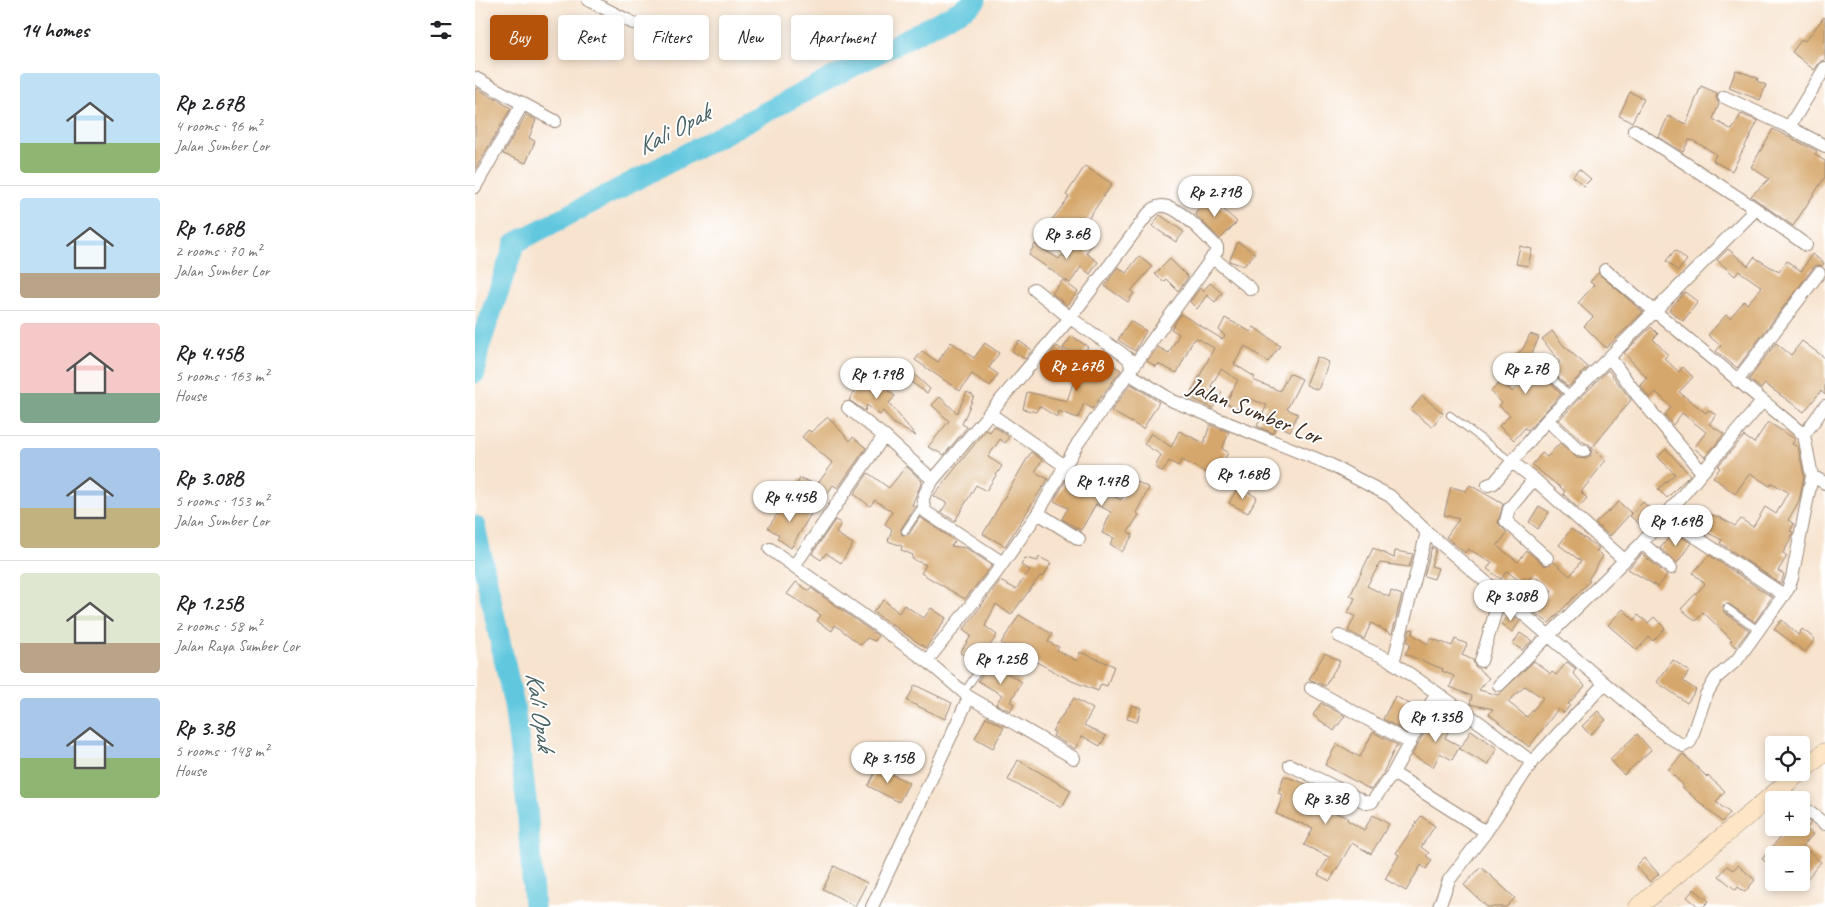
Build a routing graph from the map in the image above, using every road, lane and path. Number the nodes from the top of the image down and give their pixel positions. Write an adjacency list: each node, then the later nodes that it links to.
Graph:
1 (588, 0): 2 (street)
2 (633, 22)
3 (1825, 68): 8 (street)
4 (475, 78): 6 (street)
5 (1724, 98): 8 (street)
6 (523, 103): 7 (street); 11 (street)
7 (555, 121)
8 (1789, 126): 10 (street)
9 (1633, 130): 12 (street)
10 (1825, 146)
11 (475, 187)
12 (1756, 209): 13 (street); 19 (street)
13 (1807, 245)
14 (1212, 257): 18 (street); 20 (street); 23 (street)
15 (1605, 270): 19 (street)
16 (1819, 273): 24 (street)
17 (1034, 289): 20 (street, Jalan Sumber Lor)
18 (1251, 289)
19 (1656, 310): 21 (street); 24 (street)
20 (1070, 318): 23 (street, Jalan Sumber Lor); 29 (street)
21 (1610, 358): 25 (street); 37 (street)
22 (1535, 359): 25 (lane)
23 (1132, 367): 36 (street); 47 (street, Jalan Sumber Lor)
24 (1737, 380): 26 (street)
25 (1571, 397): 31 (street)
26 (1762, 402): 32 (street); 37 (street)
27 (1825, 406): 32 (street)
28 (848, 408): 33 (street)
29 (989, 413): 36 (street); 39 (street)
30 (1450, 415): 35 (lane)
31 (1547, 420): 34 (street); 35 (street)
32 (1804, 435): 38 (street)
33 (884, 436): 39 (street); 54 (street)
34 (1585, 451)
35 (1511, 461): 40 (street); 42 (street)
36 (1065, 466): 44 (street)
37 (1701, 471): 45 (street)
38 (1812, 476): 41 (street); 57 (street)
39 (933, 480): 43 (street)
40 (1534, 480): 51 (street); 52 (street)
41 (1825, 483)
42 (1488, 485)
43 (923, 506): 46 (lane); 53 (street)
44 (1038, 513): 48 (street); 53 (street)
45 (1664, 516): 49 (street); 57 (street)
46 (905, 531)
47 (1427, 532): 56 (street, Jalan Sumber Lor); 65 (street)
48 (1079, 539)
49 (1642, 543): 52 (street); 55 (street)
50 (770, 549): 54 (street)
51 (1547, 558)
52 (1623, 559): 60 (street)
53 (1003, 563): 62 (street)
54 (794, 566): 62 (street)
55 (1671, 568)
56 (1501, 593): 60 (street, Jalan Sumber Lor); 64 (street)
57 (1784, 595): 59 (street)
58 (1727, 608): 59 (lane)
59 (1758, 630): 67 (street, Jalan Sumber Lor)
60 (1549, 635): 66 (street); 67 (street, Jalan Sumber Lor)
61 (1339, 636): 65 (street)
62 (927, 661): 70 (street)
63 (985, 661): 70 (lane)
64 (1481, 661)
65 (1393, 663): 69 (street)
66 (1499, 684)
67 (1604, 684): 74 (street)
68 (1311, 688): 71 (street)
69 (1436, 694): 71 (street); 74 (street)
70 (966, 695): 73 (street); 82 (street)
71 (1410, 743): 77 (street)
72 (1825, 752): 75 (street)
73 (1074, 758)
74 (1532, 762): 81 (street)
75 (1810, 764)
76 (1290, 765): 77 (street)
77 (1393, 773): 81 (street)
78 (1765, 811): 84 (street)
79 (1810, 813): 80 (street)
80 (1825, 824)
81 (1486, 832): 83 (street)
82 (872, 907)
83 (1439, 907)
84 (1637, 907)

